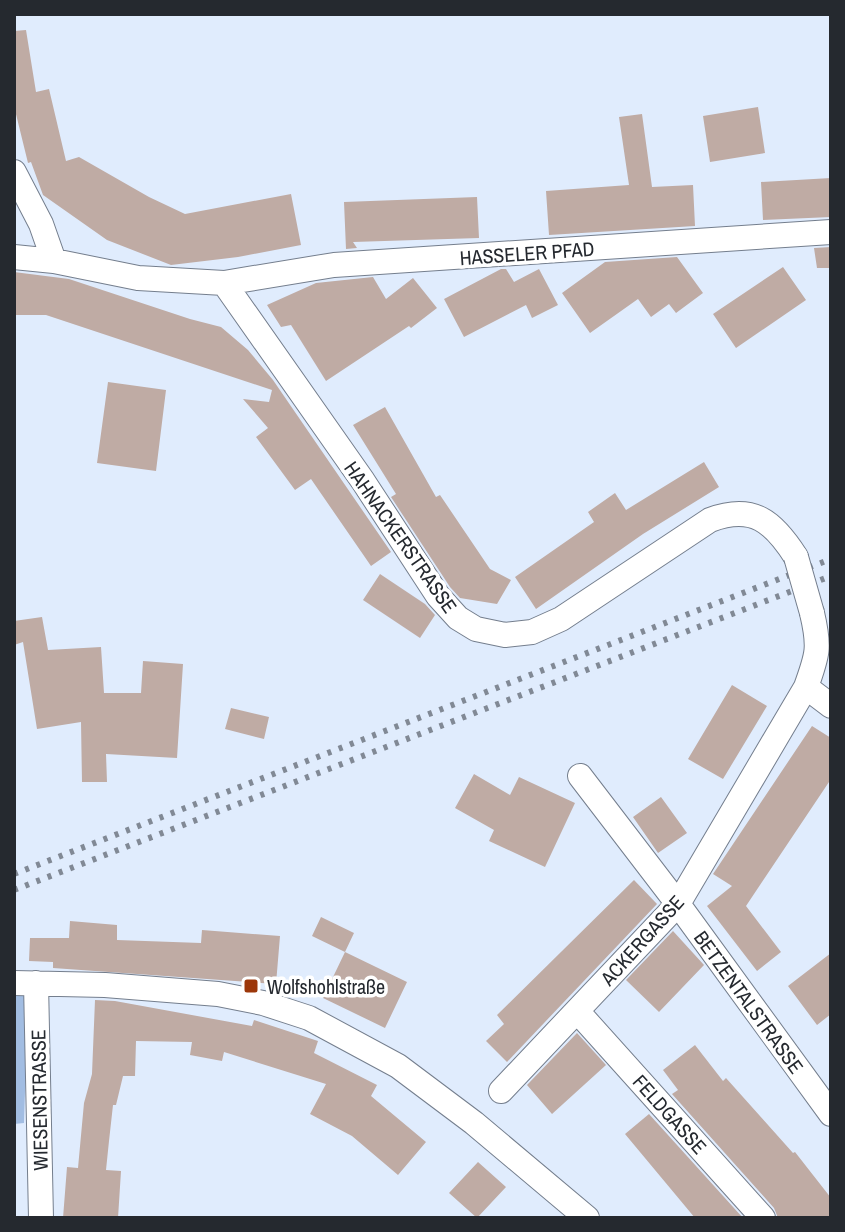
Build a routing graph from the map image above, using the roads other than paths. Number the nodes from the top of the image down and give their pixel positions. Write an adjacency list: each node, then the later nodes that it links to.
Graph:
1 (14, 172): 4 (street)
2 (831, 232): 5 (street, HASSELER PFAD)
3 (14, 257): 4 (street)
4 (54, 261): 5 (street)
5 (224, 283): 6 (street, HAHNACKERSTRASSE, bridge)
6 (806, 687): 7 (street); 9 (street, ACKERGASSE)
7 (831, 706)
8 (580, 776): 9 (street, BETZENTALSTRASSE)
9 (678, 904): 11 (street, ACKERGASSE); 13 (street, BETZENTALSTRASSE)
10 (25, 983): 14 (street, WIESENSTRASSE); 15 (street)
11 (577, 1011): 12 (street, ACKERGASSE); 16 (street, FELDGASSE)
12 (501, 1091)
13 (831, 1114)
14 (41, 1218)
15 (587, 1218)
16 (763, 1218)

